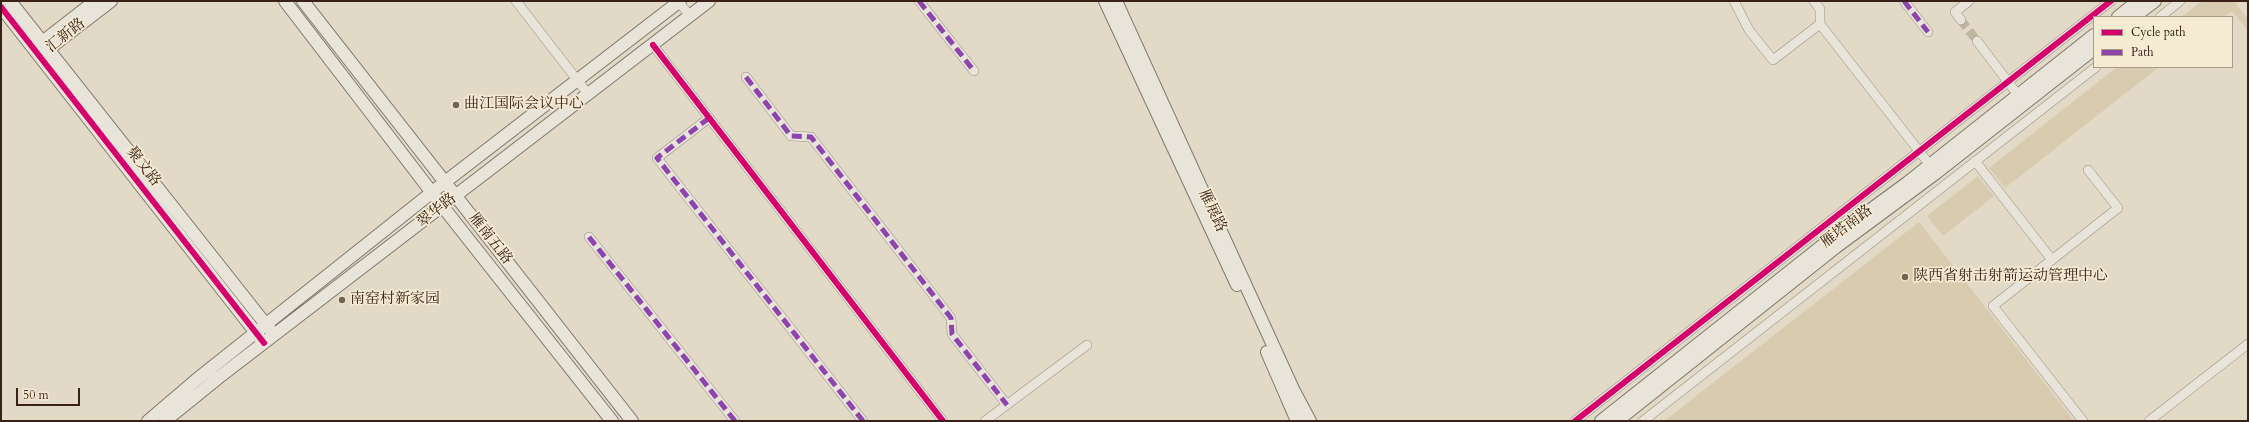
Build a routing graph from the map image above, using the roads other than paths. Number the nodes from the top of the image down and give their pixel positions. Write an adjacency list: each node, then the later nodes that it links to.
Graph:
1 (10, 1): 31 (main road, 聚文路)
2 (95, 1): 31 (main road, 汇新路)
3 (111, 1): 31 (main road, 汇新路)
4 (285, 1): 46 (main road, 雁南五路)
5 (303, 1): 45 (main road, 雁南五路)
6 (679, 1): 21 (street); 36 (main road, 翠华路)
7 (709, 1): 21 (main road, 翠华路)
8 (919, 1): 34 (street)
9 (1105, 1): 66 (main road, 雁展路)
10 (1116, 1): 67 (main road, 雁展路)
11 (1734, 1): 26 (street)
12 (1814, 1): 26 (street)
13 (1904, 1): 27 (street)
14 (1969, 1): 25 (street)
15 (2111, 1): 37 (street)
16 (2138, 1): 22 (main road)
17 (2155, 1): 23 (main road)
18 (2180, 1): 24 (street)
19 (518, 2): 36 (street)
20 (1, 6): 31 (main road, 聚文路)
21 (690, 16): 30 (main road, 翠华路)
22 (2119, 16)
23 (2135, 16)
24 (2161, 16)
25 (1960, 20)
26 (1820, 24): 41 (street)
27 (1928, 32)
28 (2093, 37): 39 (main road, 雁塔南路)
29 (1977, 42): 37 (street)
30 (652, 45): 38 (main road, 翠华路); 40 (street)
31 (41, 49): 51 (main road, 聚文路); 52 (main road, 聚文路)
32 (2093, 49): 43 (main road, 雁塔南路)
33 (2095, 68): 42 (street)
34 (974, 71)
35 (746, 77): 57 (street)
36 (578, 80): 38 (street); 45 (main road, 翠华路)
37 (2008, 81): 39 (street); 41 (street)
38 (588, 94): 47 (main road, 翠华路)
39 (2018, 95): 43 (main road, 雁塔南路)
40 (709, 118): 63 (street); 64 (street)
41 (1919, 151): 43 (street); 68 (street)
42 (1975, 161): 50 (street); 71 (street)
43 (1933, 169): 69 (main road, 雁塔南路); 70 (main road, 雁塔南路)
44 (2088, 170): 50 (street)
45 (444, 182): 46 (main road, 翠华路); 47 (main road, 雁南五路)
46 (432, 192): 48 (main road, 雁南五路); 51 (main road, 翠华路)
47 (455, 196): 48 (main road, 翠华路); 61 (main road, 雁南五路)
48 (443, 207): 53 (main road, 翠华路); 60 (main road, 雁南五路)
49 (589, 238): 62 (street)
50 (2052, 260): 72 (street)
51 (266, 325): 52 (main road, 翠华路); 53 (main road, 聚文路)
52 (256, 333): 54 (main road, 聚文路); 58 (main road, 翠华路)
53 (274, 336): 54 (main road, 翠华路)
54 (264, 343): 59 (main road, 翠华路)
55 (2248, 344): 73 (street)
56 (1087, 346): 57 (street)
57 (1007, 405): 65 (street)
58 (148, 421)
59 (165, 421)
60 (612, 421)
61 (632, 421)
62 (735, 421)
63 (863, 421)
64 (943, 421)
65 (985, 421)
66 (1296, 421)
67 (1310, 421)
68 (1575, 421)
69 (1601, 421)
70 (1617, 421)
71 (1643, 421)
72 (2083, 421)
73 (2149, 421)

